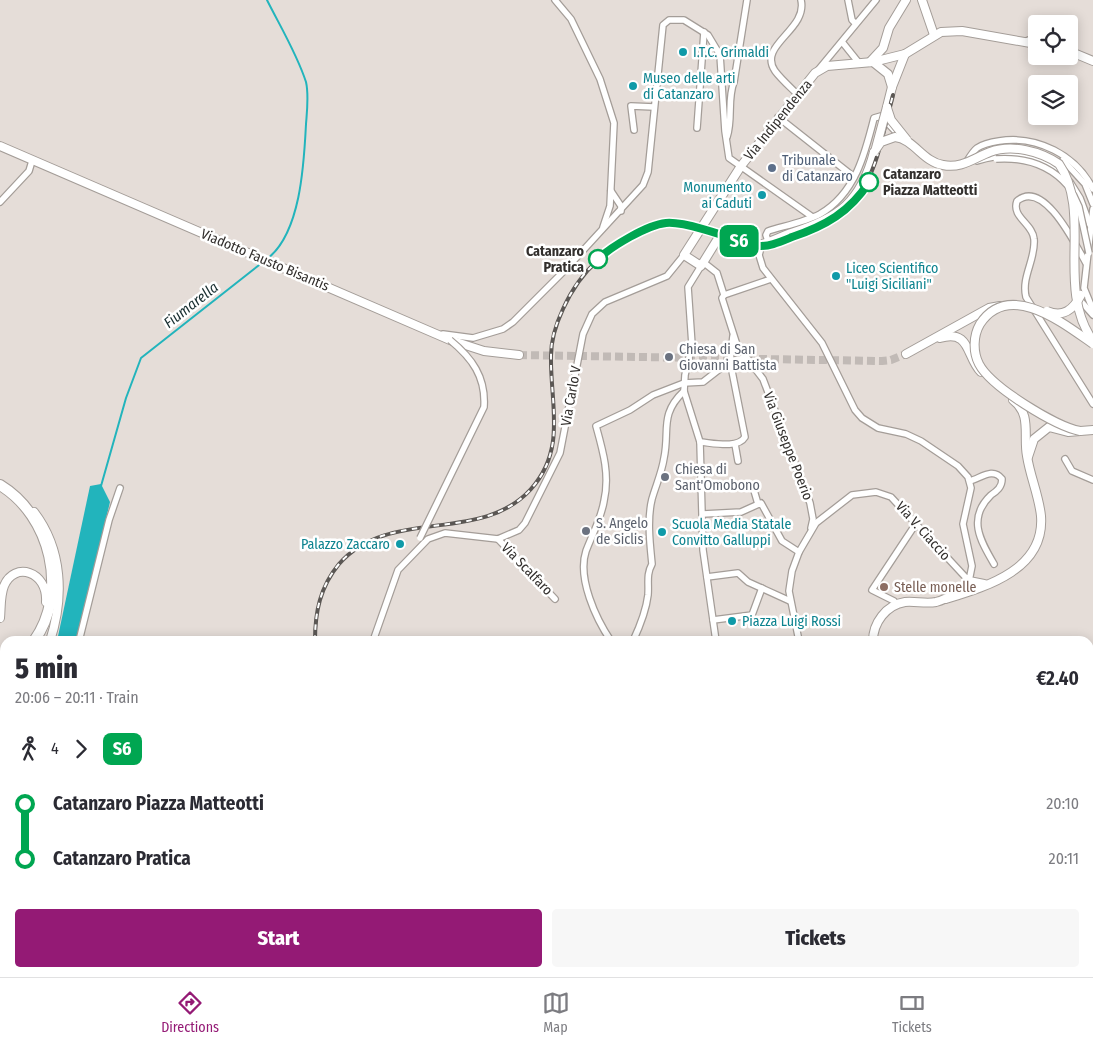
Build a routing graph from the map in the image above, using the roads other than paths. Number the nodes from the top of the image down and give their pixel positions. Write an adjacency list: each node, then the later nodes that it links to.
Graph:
1 (555, 0): 38 (street)
2 (747, 0): 28 (street)
3 (801, 0): 22 (street)
4 (848, 0): 8 (street)
5 (876, 0): 8 (street, Via Indipendenza)
6 (906, 0): 18 (street)
7 (922, 0): 10 (street)
8 (855, 23): 13 (street, Via Indipendenza)
9 (704, 32): 23 (street); 26 (street); 28 (street)
10 (934, 35): 12 (street); 15 (street)
11 (1028, 40): 12 (street)
12 (1024, 42): 14 (street)
13 (843, 43): 19 (street); 20 (street, Via Indipendenza)
14 (1028, 43)
15 (905, 54): 18 (street, Via Indipendenza); 21 (street)
16 (1078, 55): 17 (street)
17 (1093, 61)
18 (871, 62): 19 (street, Via Indipendenza); 21 (street)
19 (859, 64): 20 (street, Via Indipendenza)
20 (815, 73): 22 (street, Via Indipendenza)
21 (891, 91): 24 (street)
22 (797, 94): 25 (street, Via Indipendenza)
23 (654, 107): 27 (street); 39 (street)
24 (887, 107): 29 (street, bridge); 32 (street, bridge)
25 (778, 117): 34 (street, Via Indipendenza); 36 (street)
26 (697, 128)
27 (634, 130)
28 (727, 137): 34 (street)
29 (910, 144): 32 (street, bridge); 51 (street, bridge)
30 (0, 147): 33 (street, Viadotto Fausto Bisantis)
31 (978, 148): 35 (street); 37 (street); 42 (street)
32 (874, 152): 50 (street)
33 (32, 161): 41 (street); 63 (street, Viadotto Fausto Bisantis)
34 (741, 166): 46 (street); 52 (street, Via Indipendenza)
35 (964, 166): 36 (street); 47 (street); 51 (street, bridge)
36 (854, 177): 46 (street)
37 (1093, 189)
38 (611, 192): 40 (street); 43 (street)
39 (632, 197): 40 (street); 45 (street)
40 (616, 199): 45 (street)
41 (0, 202)
42 (1093, 204)
43 (610, 206): 45 (street); 48 (street)
44 (1093, 209): 47 (street)
45 (620, 211): 48 (street)
46 (811, 216): 50 (street)
47 (1090, 225): 53 (street)
48 (601, 231): 63 (street)
49 (1093, 242): 51 (street, bridge)
50 (765, 243): 54 (street); 56 (street)
51 (1089, 253): 57 (street)
52 (684, 255): 54 (street); 93 (street, Via Carlo V)
53 (1086, 262): 55 (street); 75 (street)
54 (702, 264): 58 (street, Via Giuseppe Poerio); 73 (street)
55 (1085, 270): 61 (street); 62 (street)
56 (771, 279): 58 (street); 84 (street)
57 (1082, 294): 60 (street, bridge); 67 (street, bridge)
58 (724, 295): 64 (street, Via Giuseppe Poerio)
59 (1006, 305): 60 (street, bridge); 66 (street, bridge); 72 (street, bridge)
60 (1025, 306): 67 (street, bridge)
61 (1093, 310)
62 (1093, 315)
63 (431, 331): 65 (street, Viadotto Fausto Bisantis)
64 (733, 333): 70 (street, Via Giuseppe Poerio); 71 (street)
65 (450, 340): 69 (street, Viadotto Fausto Bisantis); 95 (street, bridge)
66 (931, 340): 68 (street); 72 (street, bridge)
67 (1093, 343)
68 (906, 354)
69 (519, 355)
70 (744, 358): 71 (street); 92 (street, Via Giuseppe Poerio)
71 (730, 361): 73 (street); 79 (street)
72 (995, 382): 77 (street, bridge); 80 (street, bridge)
73 (684, 383): 74 (street); 112 (street)
74 (684, 391): 78 (street); 113 (street)
75 (1093, 404)
76 (1092, 430): 77 (street)
77 (1080, 432): 80 (street)
78 (700, 442): 79 (street); 90 (street)
79 (735, 444): 82 (street)
80 (1027, 459): 99 (street)
81 (1065, 459): 83 (street)
82 (738, 461)
83 (1093, 480)
84 (970, 481): 96 (street); 98 (street)
85 (0, 485): 88 (highway)
86 (753, 487): 89 (street)
87 (120, 488): 110 (street)
88 (15, 495): 108 (highway); 109 (street)
89 (758, 504): 90 (street); 94 (street)
90 (703, 514): 97 (street)
91 (916, 522): 92 (street, Via V. Ciaccio); 98 (street, Via V. Ciaccio); 104 (street)
92 (811, 530): 94 (street, Via V. Ciaccio)
93 (498, 539): 95 (street); 102 (street, Via Scalfaro)
94 (799, 552): 103 (street, Via V. Ciaccio)
95 (410, 557): 111 (street)
96 (994, 564)
97 (707, 577): 100 (street); 106 (street)
98 (969, 581): 99 (street); 101 (street)
99 (984, 584): 101 (street)
100 (762, 588): 103 (street); 106 (street)
101 (946, 598): 104 (street)
102 (555, 599)
103 (790, 601): 115 (street, Via V. Ciaccio)
104 (896, 604): 116 (street)
105 (0, 618): 107 (street)
106 (713, 620): 114 (street)
107 (32, 636)
108 (37, 636)
109 (51, 636)
110 (80, 636)
111 (375, 636)
112 (608, 636)
113 (635, 636)
114 (715, 636)
115 (798, 636)
116 (874, 636)

